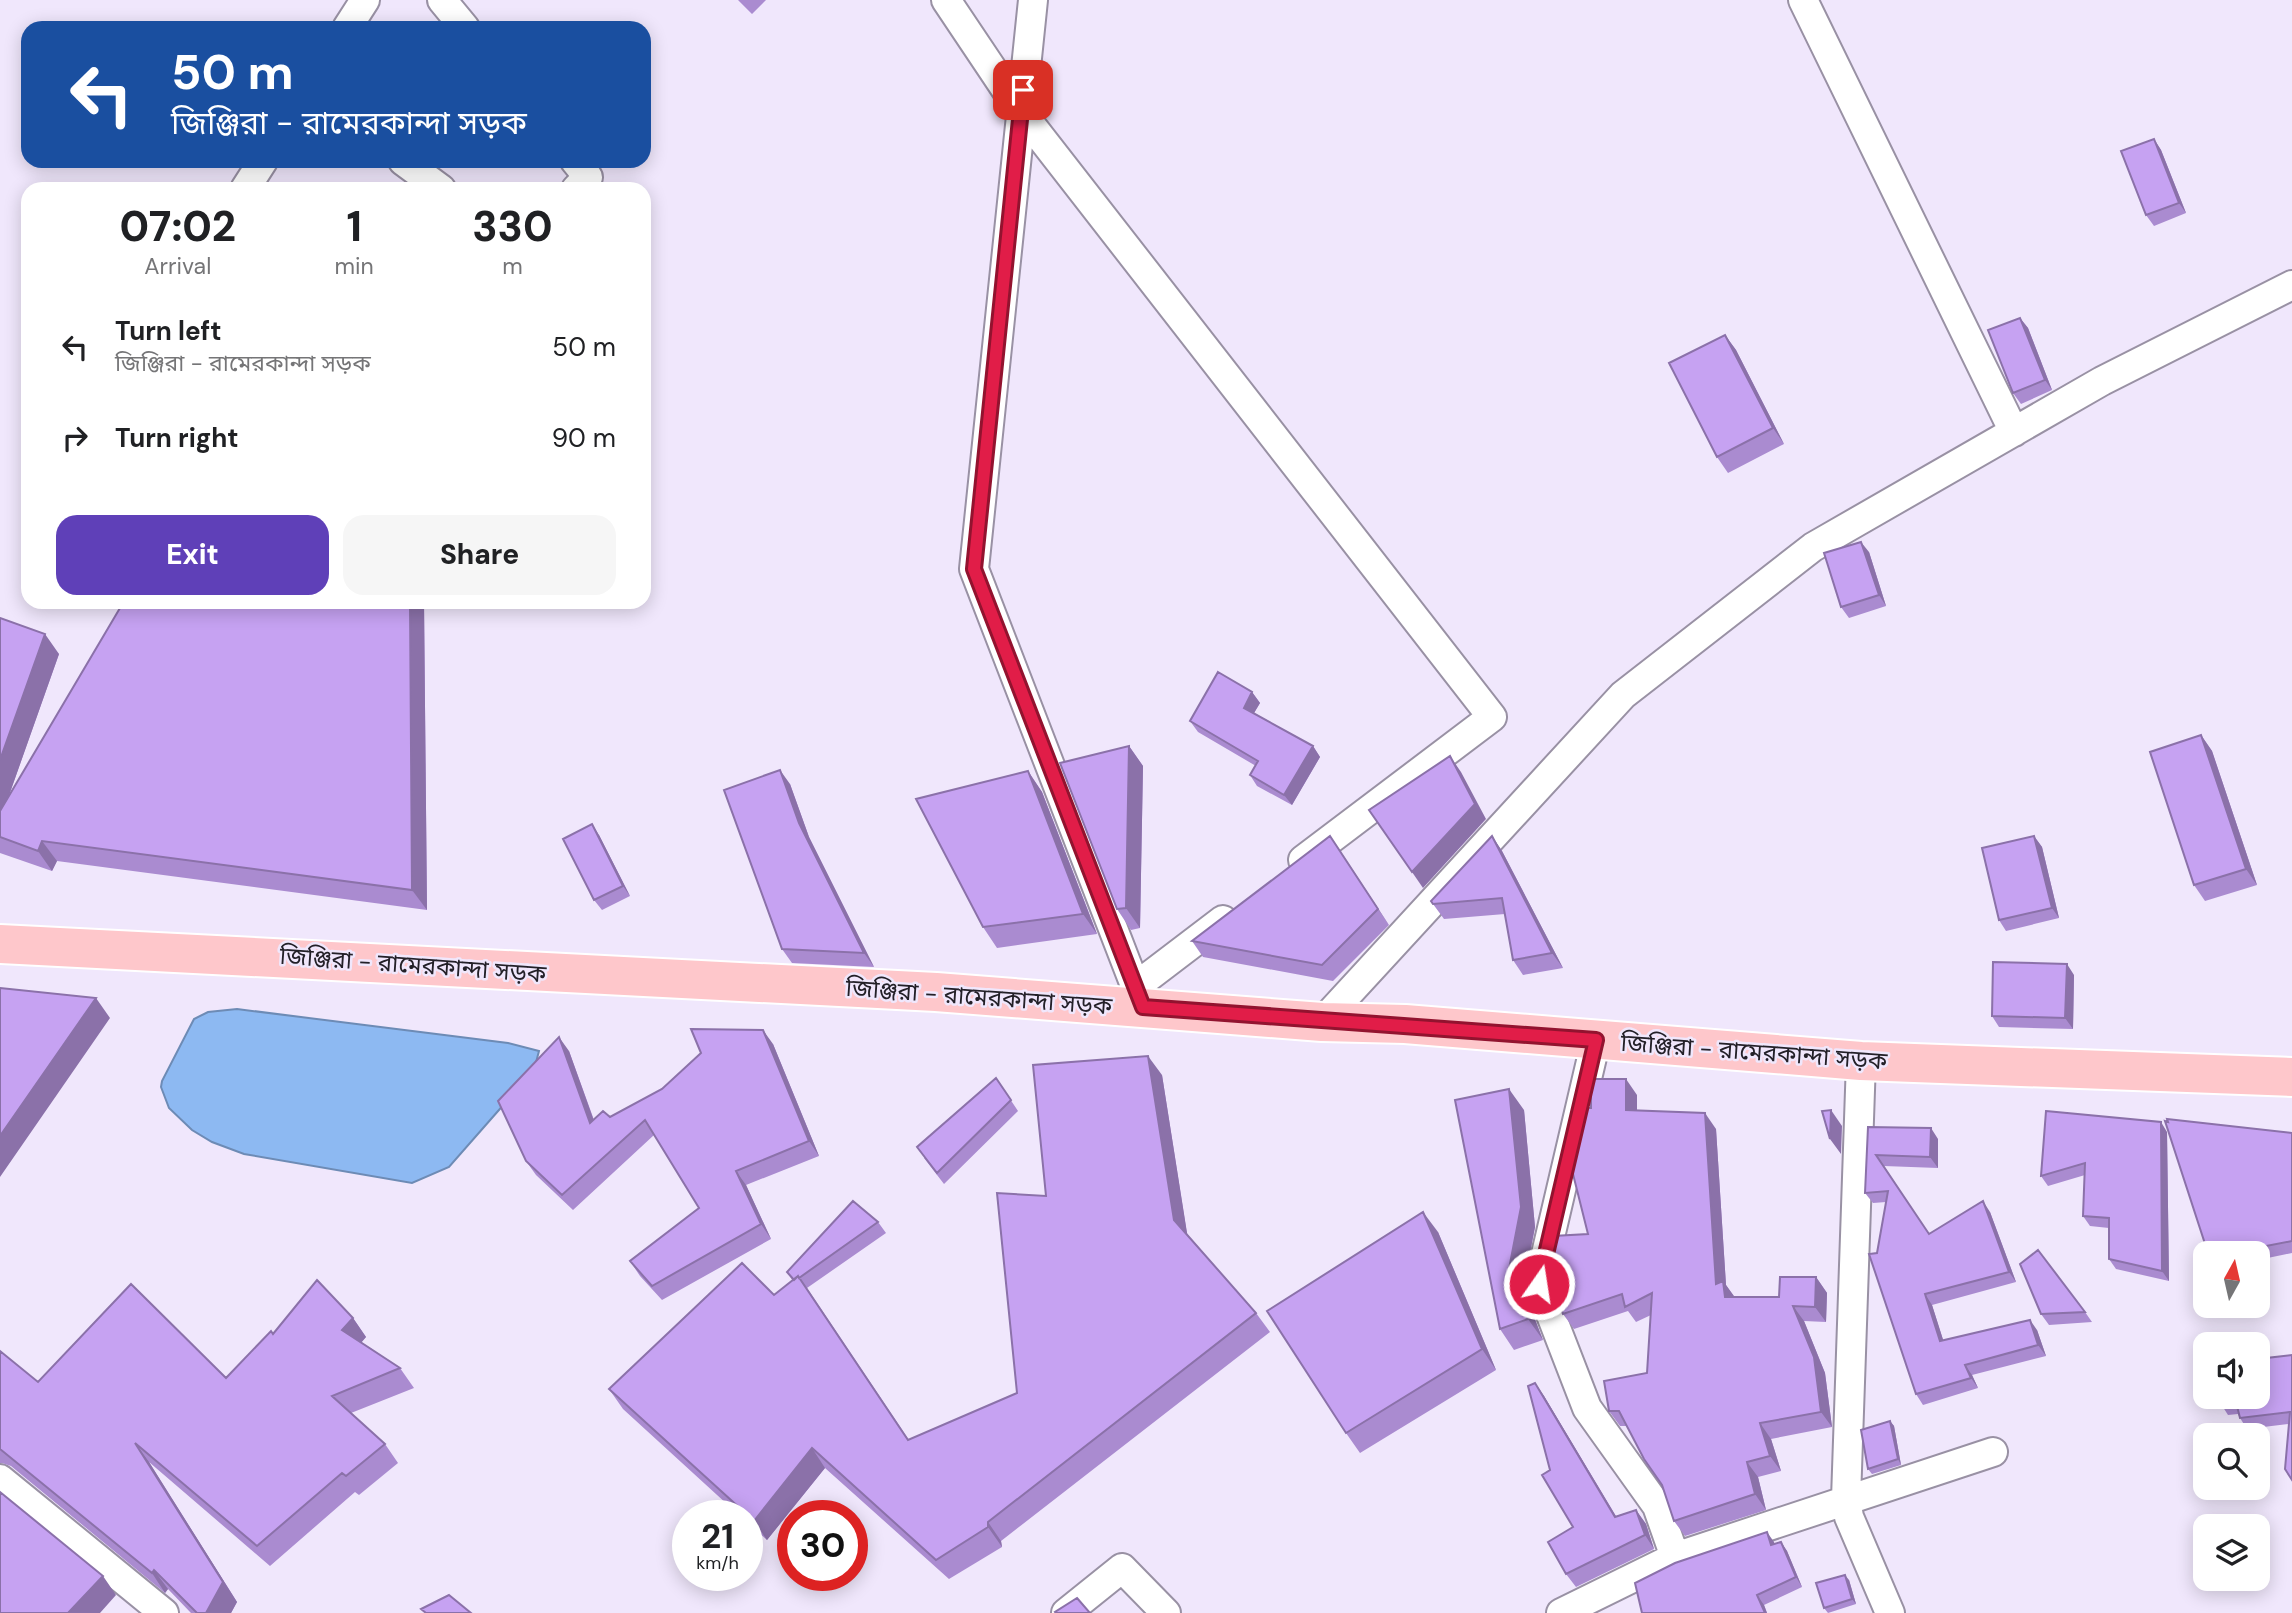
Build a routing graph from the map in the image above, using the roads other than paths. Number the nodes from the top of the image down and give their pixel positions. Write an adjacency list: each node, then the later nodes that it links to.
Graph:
1 (365, 0): 6 (street)
2 (442, 0): 7 (street)
3 (946, 0): 8 (street)
4 (1032, 0): 8 (street)
5 (1803, 0): 14 (street)
6 (352, 21)
7 (459, 21)
8 (1021, 112): 15 (street); 18 (street)
9 (412, 168): 11 (street)
10 (581, 168): 12 (street)
11 (431, 182)
12 (583, 182)
13 (2292, 285): 14 (street)
14 (2014, 432): 19 (street)
15 (1280, 877)
16 (1247, 902): 18 (street)
17 (0, 944): 18 (main road, জিঞ্জিরা - রামেরকান্দা সড়ক)
18 (1139, 997): 19 (main road, জিঞ্জিরা - রামেরকান্দা সড়ক)
19 (1322, 1022): 20 (main road, জিঞ্জিরা - রামেরকান্দা সড়ক)
20 (1596, 1040): 21 (main road, জিঞ্জিরা - রামেরকান্দা সড়ক); 26 (street)
21 (1861, 1061): 22 (main road, জিঞ্জিরা - রামেরকান্দা সড়ক); 25 (street)
22 (2292, 1077)
23 (1993, 1452): 25 (street)
24 (0, 1479): 27 (street)
25 (1846, 1499): 26 (street); 31 (street)
26 (1675, 1557): 30 (street)
27 (164, 1613)
28 (1066, 1613): 29 (street)
29 (1166, 1613)
30 (1561, 1613)
31 (1890, 1613)

